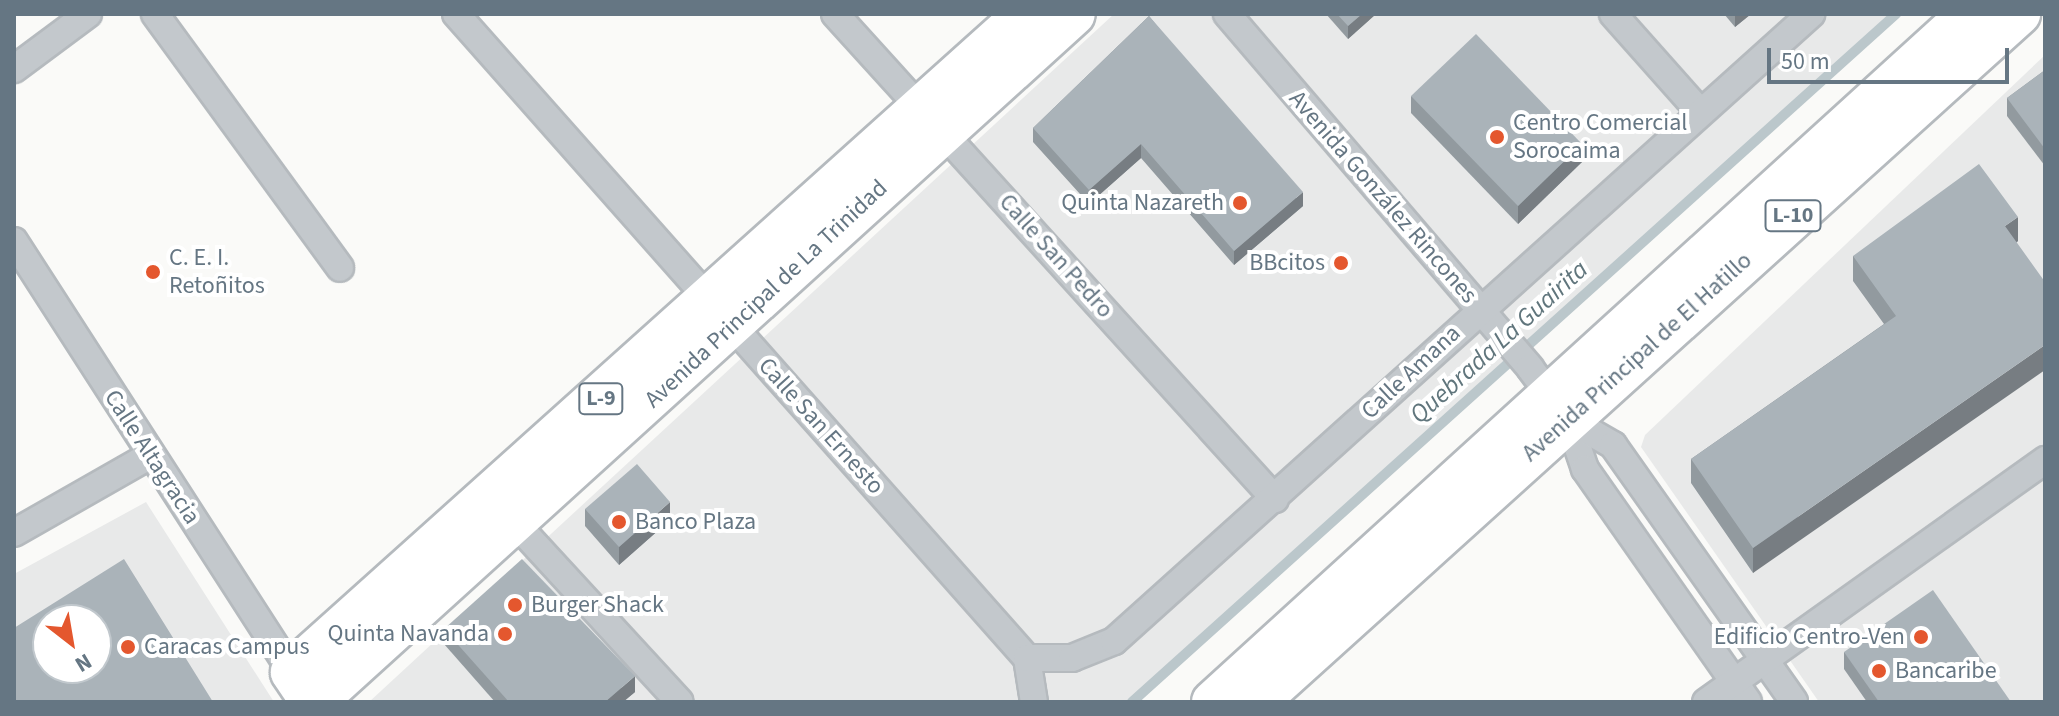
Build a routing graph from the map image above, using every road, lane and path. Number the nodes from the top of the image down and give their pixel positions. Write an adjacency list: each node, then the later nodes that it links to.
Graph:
1 (88, 14): 12 (street)
2 (155, 14): 16 (street)
3 (456, 14): 18 (street, Calle San Ernesto)
4 (835, 14): 14 (street, Calle San Pedro)
5 (1025, 14): 14 (main road, Avenida Principal de La Trinidad / L-9)
6 (1074, 14): 14 (main road, Avenida Principal de La Trinidad / L-9)
7 (1227, 14): 17 (street, Avenida González Rincones)
8 (1613, 14): 13 (street)
9 (1811, 14): 13 (street, Calle Amana)
10 (1969, 14): 19 (main road, Avenida Principal de El Hatillo / L-10)
11 (2019, 14): 19 (main road, Avenida Principal de El Hatillo / L-10)
12 (14, 69)
13 (1699, 111): 17 (street, Calle Amana)
14 (933, 119): 18 (main road, Avenida Principal de La Trinidad / L-9); 22 (street, Calle San Pedro)
15 (14, 241): 20 (street, Calle Altagracia)
16 (340, 268)
17 (1480, 310): 19 (street, Avenida González Rincones); 22 (street, Calle Amana)
18 (721, 313): 23 (main road, Avenida Principal de La Trinidad / L-9); 25 (street, Calle San Ernesto)
19 (1549, 393): 26 (street, Avenida González Rincones); 28 (street, Avenida González Rincones); 31 (main road, Avenida Principal de El Hatillo / L-10); 32 (main road, Avenida Principal de El Hatillo / L-10)
20 (151, 455): 24 (street); 27 (street, Calle Altagracia)
21 (2045, 460): 26 (street)
22 (1275, 499): 25 (street, Calle Amana)
23 (504, 511): 27 (main road, Avenida Principal de La Trinidad / L-9); 29 (street)
24 (14, 533)
25 (1027, 658): 30 (street)
26 (1765, 661): 28 (street); 34 (street, Avenida González Rincones)
27 (306, 692)
28 (1741, 692): 33 (street)
29 (680, 702)
30 (1034, 702)
31 (1213, 702)
32 (1257, 702)
33 (1706, 702)
34 (1794, 702)

